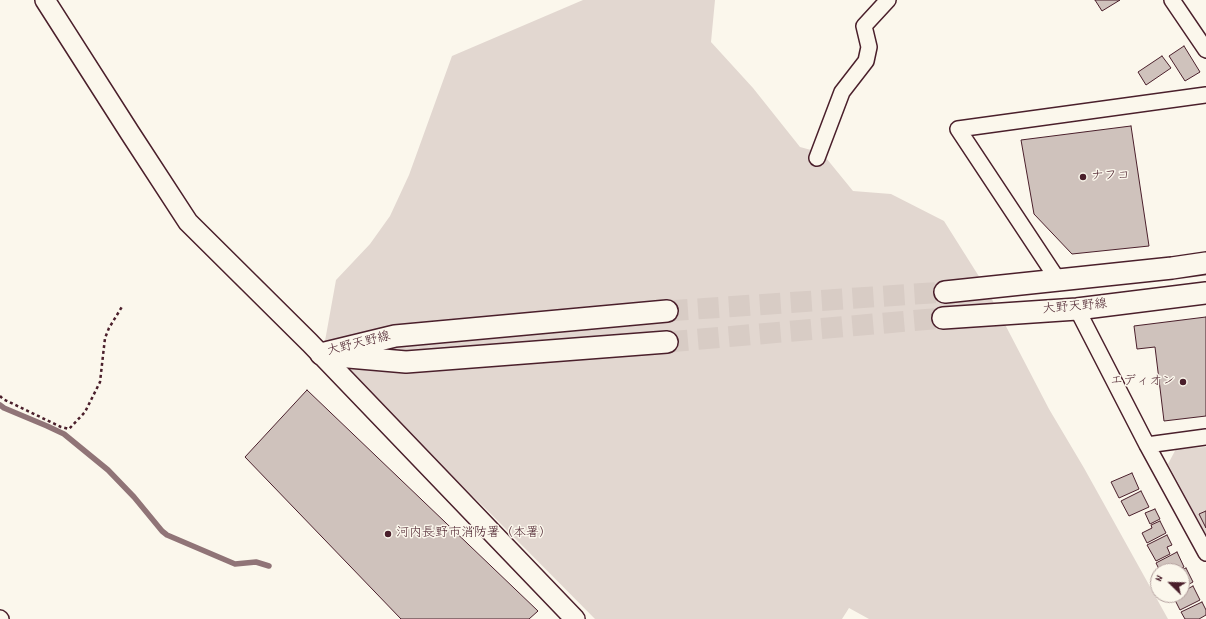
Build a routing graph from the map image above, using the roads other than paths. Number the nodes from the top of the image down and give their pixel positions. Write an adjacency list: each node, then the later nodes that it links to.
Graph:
1 (45, 0): 15 (street)
2 (888, 0): 6 (street)
3 (1172, 0): 4 (street)
4 (1206, 50)
5 (1206, 95): 8 (street)
6 (817, 158)
7 (1206, 263): 8 (main road)
8 (1058, 280): 9 (main road)
9 (945, 292)
10 (1206, 293): 11 (main road, 大野天野線)
11 (1077, 309): 13 (main road, 大野天野線); 17 (street)
12 (667, 311): 15 (main road, 大野天野線)
13 (943, 318)
14 (667, 342): 15 (main road, 大野天野線)
15 (321, 354): 19 (street)
16 (1206, 437): 17 (street)
17 (1147, 445): 18 (street)
18 (1206, 553)
19 (574, 619)

